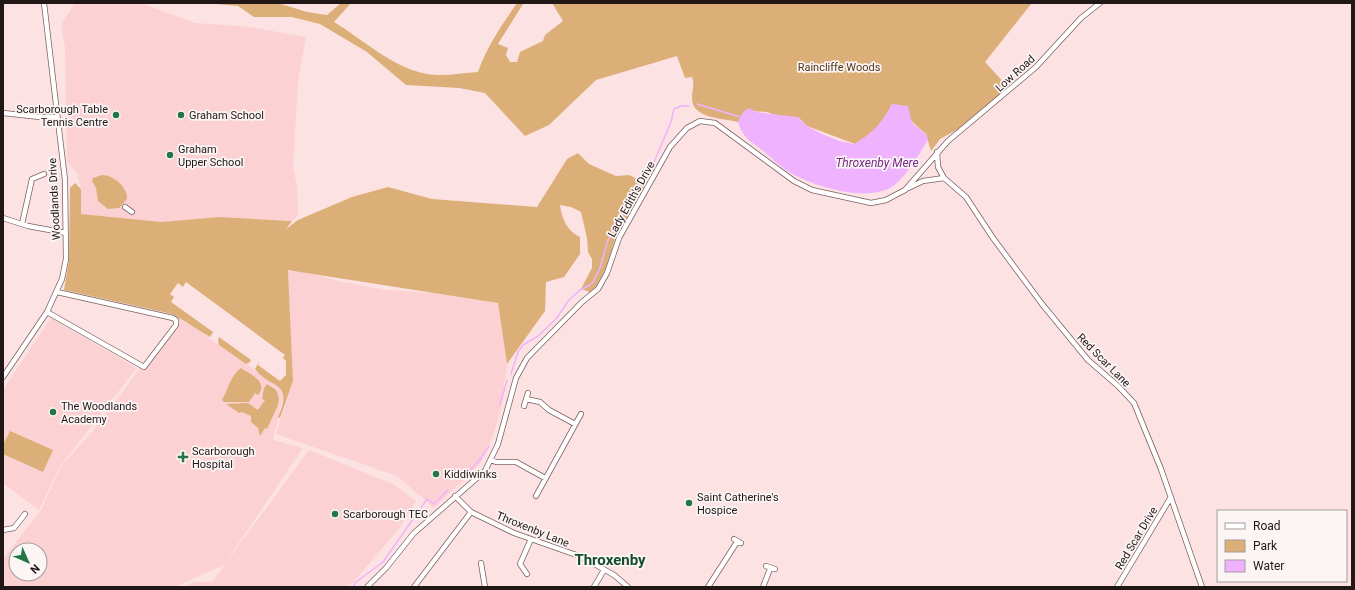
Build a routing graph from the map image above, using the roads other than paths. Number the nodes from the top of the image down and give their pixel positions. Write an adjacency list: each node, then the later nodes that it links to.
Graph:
1 (44, 3): 4 (street, Woodlands Drive)
2 (1100, 3): 5 (street, Low Road)
3 (3, 113): 4 (street)
4 (56, 117): 13 (street, Woodlands Drive)
5 (937, 152): 7 (street, Red Scar Lane); 8 (street, Lady Edith's Drive)
6 (44, 174): 12 (street)
7 (944, 178): 8 (street); 26 (street, Red Scar Lane)
8 (905, 190): 22 (street, Lady Edith's Drive)
9 (125, 207): 10 (street)
10 (132, 212)
11 (3, 218): 12 (street)
12 (22, 224): 13 (street)
13 (66, 233): 14 (street, Woodlands Drive)
14 (57, 292): 15 (street, Woodlands Drive); 15 (street)
15 (47, 312): 16 (street, Woodlands Drive)
16 (3, 377)
17 (528, 393): 18 (street)
18 (526, 399): 19 (street); 21 (street)
19 (524, 406)
20 (580, 414): 21 (street)
21 (575, 424): 23 (street)
22 (492, 460): 23 (street); 24 (street, Lady Edith's Drive)
23 (546, 478): 25 (street)
24 (455, 496): 27 (street, Throxenby Lane); 36 (street, Lady Edith's Drive)
25 (536, 496)
26 (1171, 497): 43 (street, Red Scar Drive); 44 (street, Red Scar Lane)
27 (470, 512): 30 (street, Throxenby Lane); 37 (street)
28 (26, 514): 29 (street)
29 (3, 530)
30 (531, 539): 34 (street, Throxenby Lane); 35 (street)
31 (737, 541): 41 (street)
32 (481, 563): 38 (street)
33 (770, 568): 42 (street)
34 (604, 570): 39 (street); 40 (street, Throxenby Lane)
35 (527, 574)
36 (367, 587)
37 (414, 587)
38 (485, 587)
39 (594, 587)
40 (628, 587)
41 (708, 587)
42 (763, 587)
43 (1117, 587)
44 (1202, 587)

